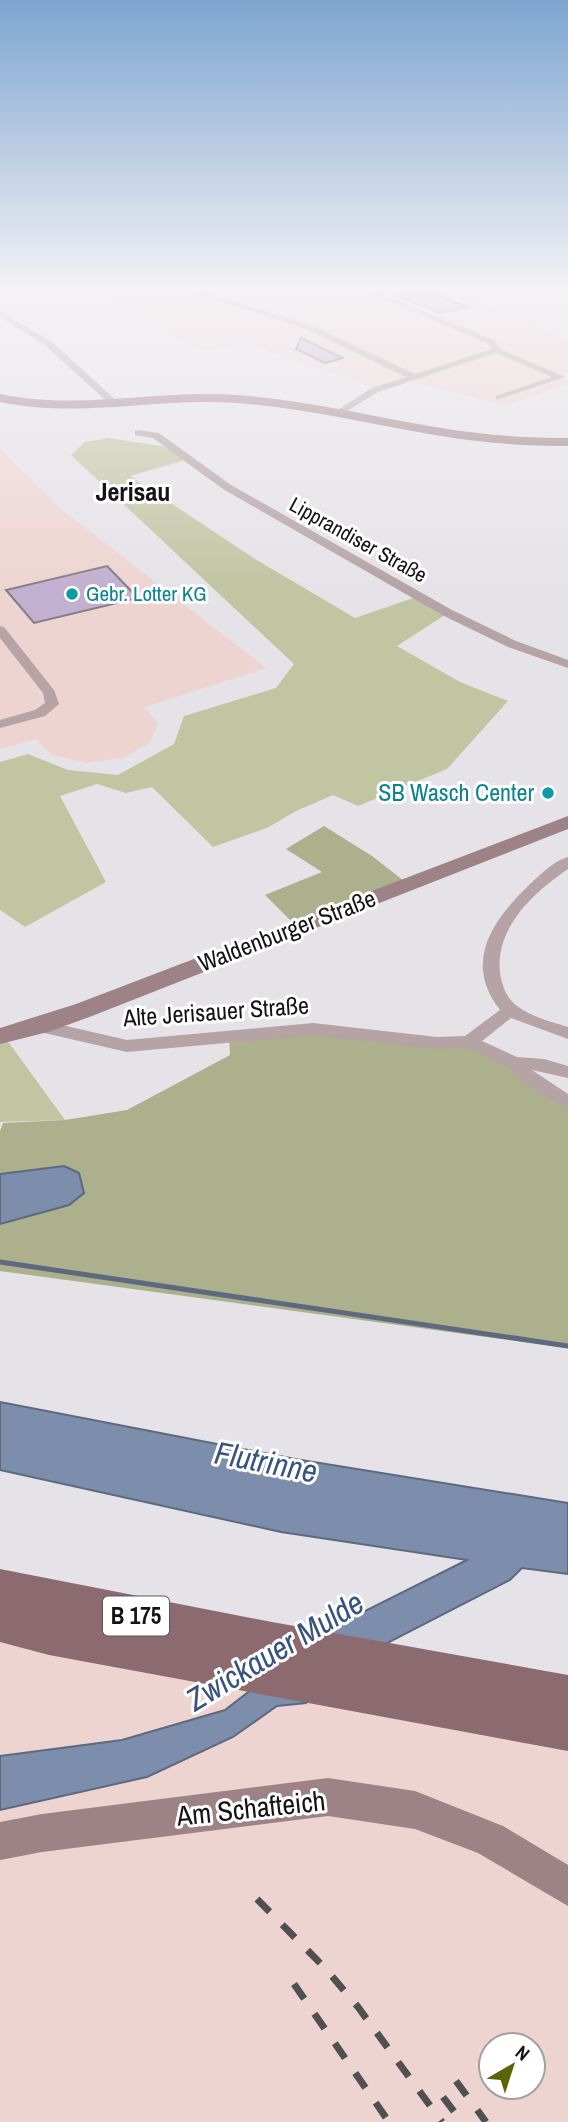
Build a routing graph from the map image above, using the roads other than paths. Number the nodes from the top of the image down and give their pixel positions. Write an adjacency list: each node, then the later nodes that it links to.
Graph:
1 (100, 390): 6 (street)
2 (374, 390): 7 (street)
3 (522, 390): 5 (street)
4 (0, 398): 6 (street)
5 (499, 398)
6 (116, 405): 7 (street)
7 (339, 413): 9 (street)
8 (138, 433): 11 (street, Lipprandiser Straße)
9 (568, 442)
10 (0, 630): 12 (street)
11 (568, 664)
12 (0, 724)
13 (568, 822): 16 (street, Waldenburger Straße)
14 (568, 862): 15 (street)
15 (511, 1010): 17 (street); 19 (street)
16 (40, 1026): 18 (street, Waldenburger Straße); 19 (street, Alte Jerisauer Straße)
17 (568, 1033)
18 (1, 1036)
19 (469, 1042): 20 (street)
20 (514, 1063): 21 (street); 22 (street)
21 (568, 1072)
22 (568, 1102)
23 (0, 1588): 25 (main road, B 175)
24 (0, 1623): 25 (main road, B 175)
25 (364, 1676): 26 (main road, B 175); 27 (main road, B 175)
26 (568, 1695)
27 (568, 1730)
28 (0, 1841): 29 (street, Am Schafteich)
29 (568, 1887)

